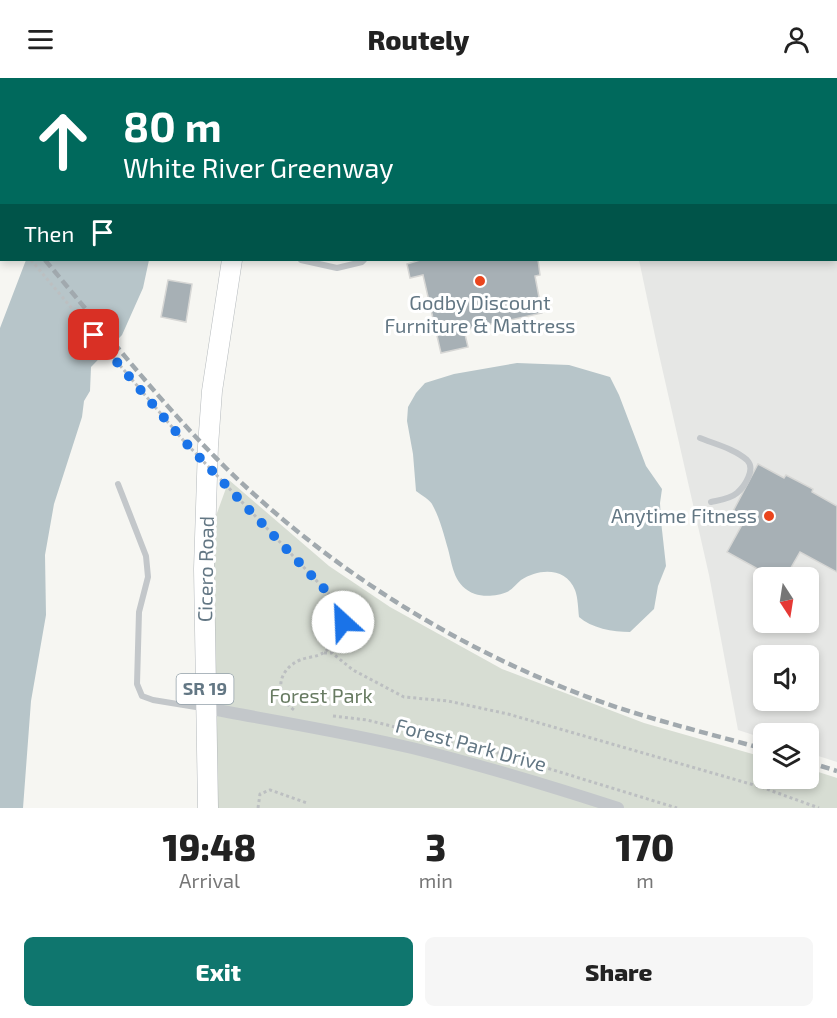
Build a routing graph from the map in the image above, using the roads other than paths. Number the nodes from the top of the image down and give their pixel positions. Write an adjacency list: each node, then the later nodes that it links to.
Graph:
1 (232, 261): 7 (main road, Cicero Road / SR 19)
2 (306, 261): 3 (lane)
3 (363, 261)
4 (700, 438): 6 (lane)
5 (118, 484): 7 (lane)
6 (711, 502)
7 (206, 708): 8 (main road, Cicero Road / SR 19); 9 (street, Forest Park Drive)
8 (208, 808)
9 (618, 808)

